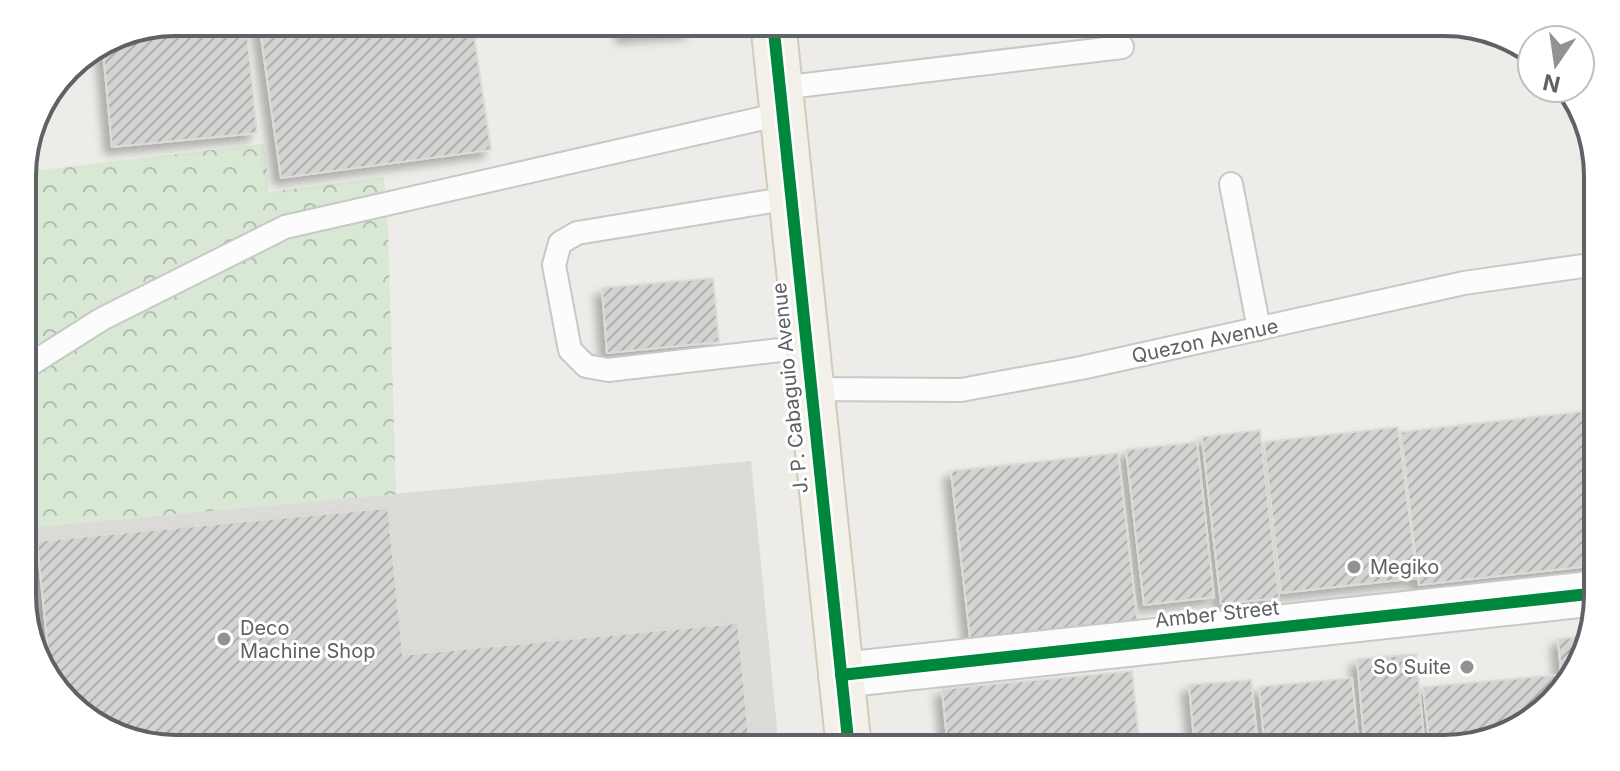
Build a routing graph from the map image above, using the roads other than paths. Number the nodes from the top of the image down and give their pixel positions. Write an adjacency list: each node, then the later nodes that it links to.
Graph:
1 (774, 36): 3 (main road, J. P. Cabaguio Avenue)
2 (1122, 47): 3 (lane)
3 (780, 101): 5 (main road, J. P. Cabaguio Avenue); 8 (lane)
4 (1231, 184): 7 (lane)
5 (790, 198): 9 (main road, J. P. Cabaguio Avenue); 9 (lane, Quezon Avenue)
6 (1584, 266): 7 (lane, Quezon Avenue)
7 (1259, 329): 9 (lane, Quezon Avenue)
8 (36, 361)
9 (808, 368): 11 (main road, J. P. Cabaguio Avenue)
10 (1584, 595): 11 (street, Amber Street)
11 (841, 675): 12 (main road, J. P. Cabaguio Avenue)
12 (847, 735)

